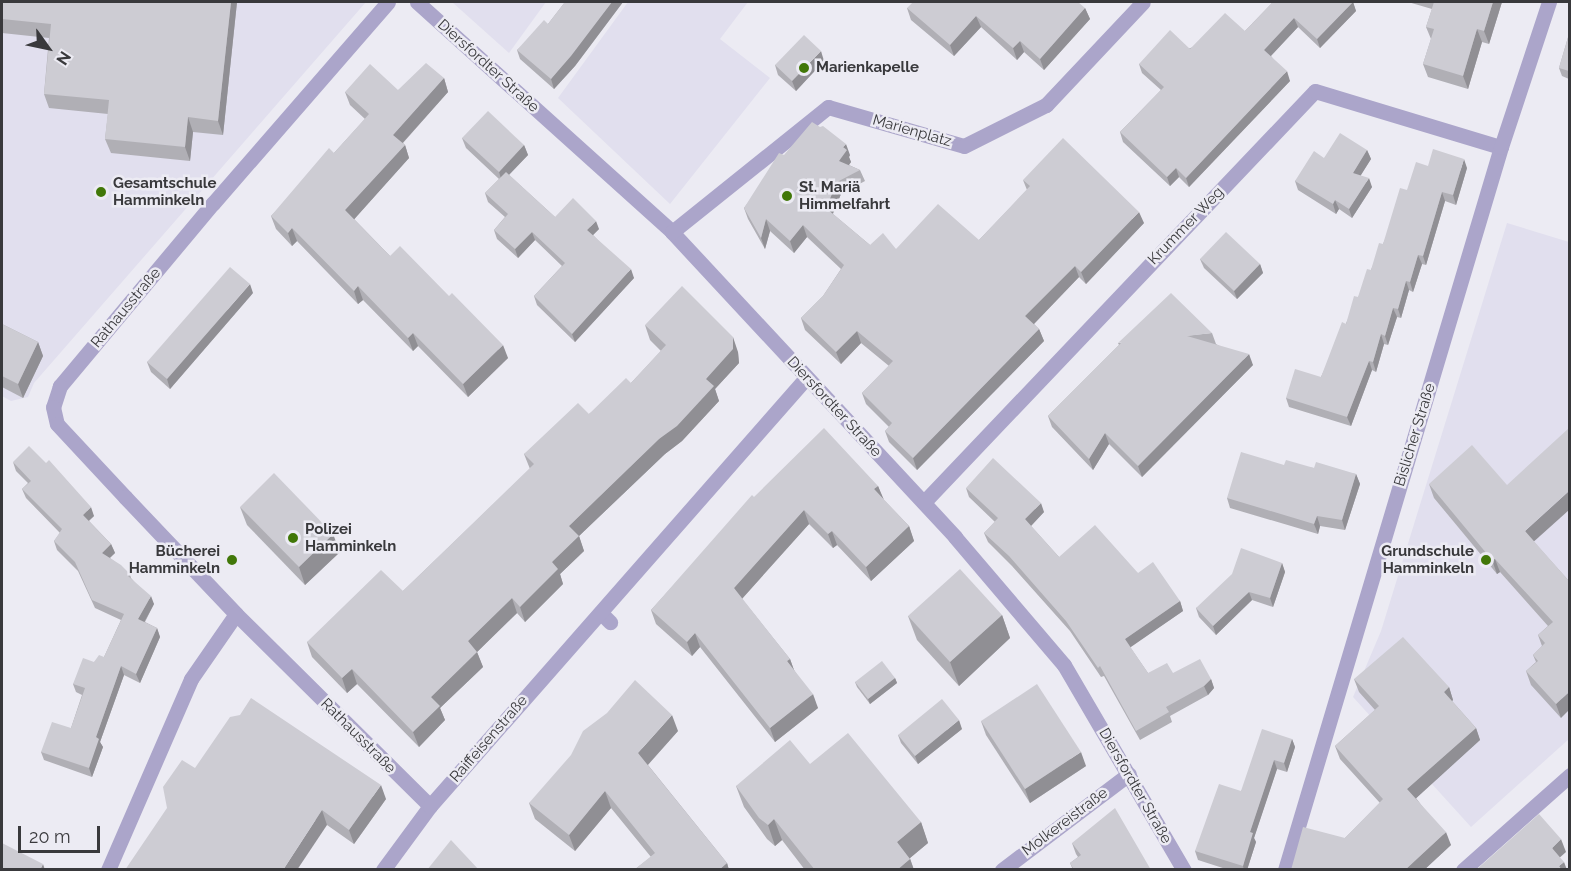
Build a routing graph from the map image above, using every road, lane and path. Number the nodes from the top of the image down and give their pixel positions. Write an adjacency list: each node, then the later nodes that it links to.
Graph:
1 (388, 2): 9 (street, Rathausstraße)
2 (417, 2): 6 (street, Diersfordter Straße)
3 (1143, 2): 6 (street, Marienplatz)
4 (1549, 2): 5 (street, Bislicher Straße)
5 (1501, 147): 8 (street, Krummer Weg); 17 (street, Bislicher Straße)
6 (672, 232): 7 (street, Diersfordter Straße)
7 (806, 378): 8 (street, Diersfordter Straße); 12 (street, Raiffeisenstraße)
8 (924, 502): 10 (street, Diersfordter Straße)
9 (236, 614): 12 (street, Rathausstraße); 13 (street)
10 (1129, 774): 15 (street, Molkereistraße); 16 (street, Diersfordter Straße)
11 (1569, 775): 18 (street)
12 (430, 806): 14 (street, Raiffeisenstraße)
13 (108, 870)
14 (382, 870)
15 (1002, 870)
16 (1184, 870)
17 (1285, 870)
18 (1463, 870)

